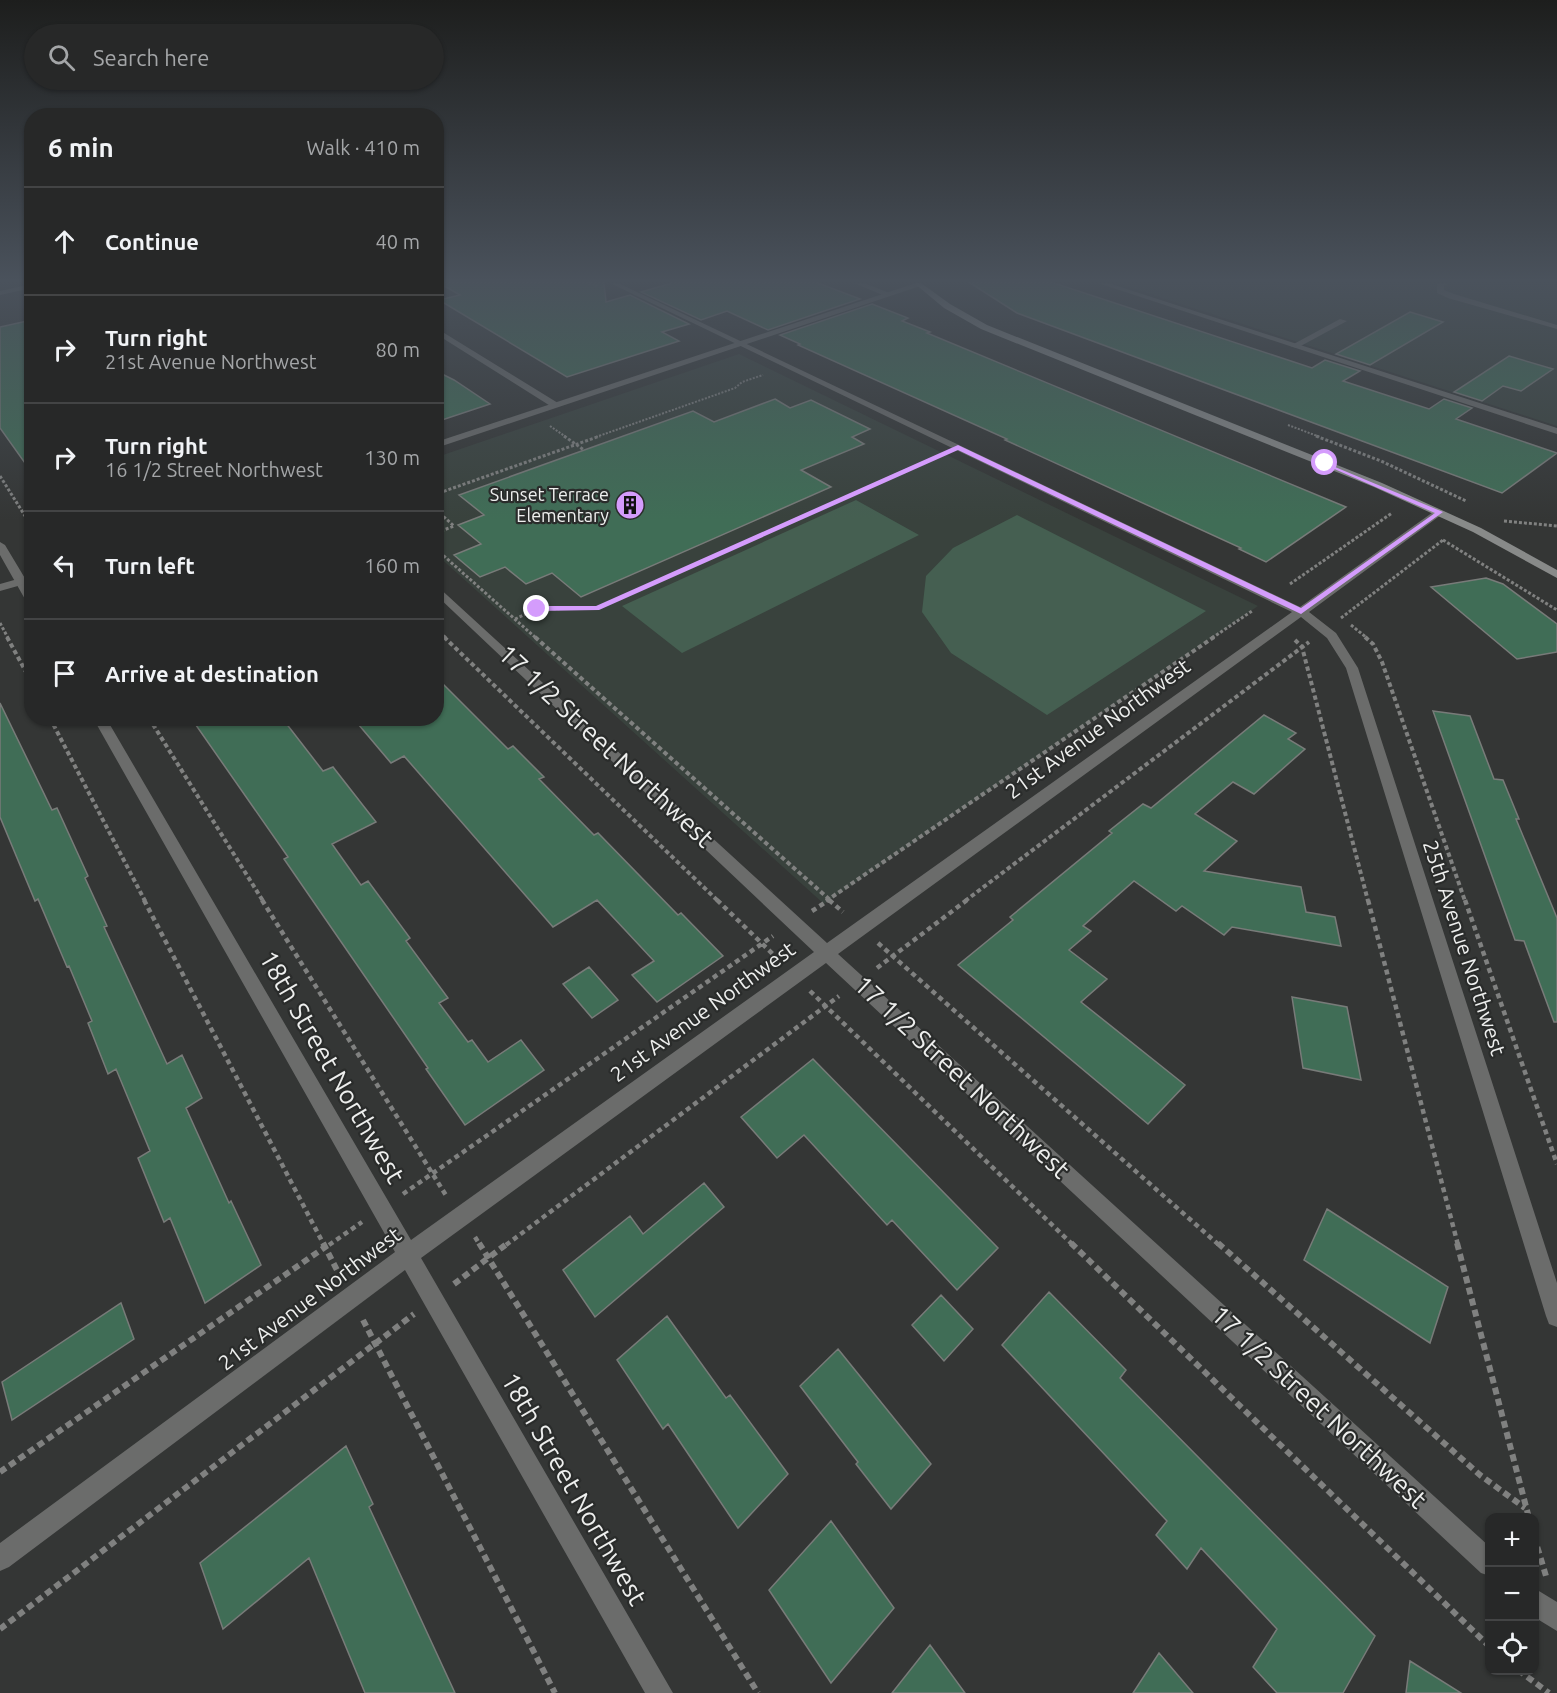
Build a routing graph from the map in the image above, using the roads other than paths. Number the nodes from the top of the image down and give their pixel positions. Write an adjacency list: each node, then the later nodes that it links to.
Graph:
1 (487, 362): 6 (street)
2 (687, 362): 6 (street)
3 (780, 362): 16 (street, 25th Avenue Northwest)
4 (1069, 362): 9 (main road)
5 (1345, 362): 7 (street)
6 (555, 405): 8 (street)
7 (1557, 432)
8 (444, 442)
9 (1440, 512): 11 (main road); 16 (street, 21st Avenue Northwest)
10 (0, 545): 12 (street)
11 (1557, 575)
12 (24, 577)
13 (24, 581): 14 (street)
14 (0, 588)
15 (444, 595): 18 (street, 17 1/2 Street Northwest)
16 (1301, 612): 18 (street, 21st Avenue Northwest); 20 (street, 25th Avenue Northwest)
17 (104, 726): 19 (street, 18th Street Northwest)
18 (825, 952): 19 (street, 21st Avenue Northwest); 22 (street, 17 1/2 Street Northwest)
19 (409, 1253): 21 (street, 21st Avenue Northwest); 25 (street, 18th Street Northwest)
20 (1557, 1316)
21 (0, 1558)
22 (1485, 1559)
23 (1539, 1605): 24 (street)
24 (1557, 1618)
25 (660, 1693)

